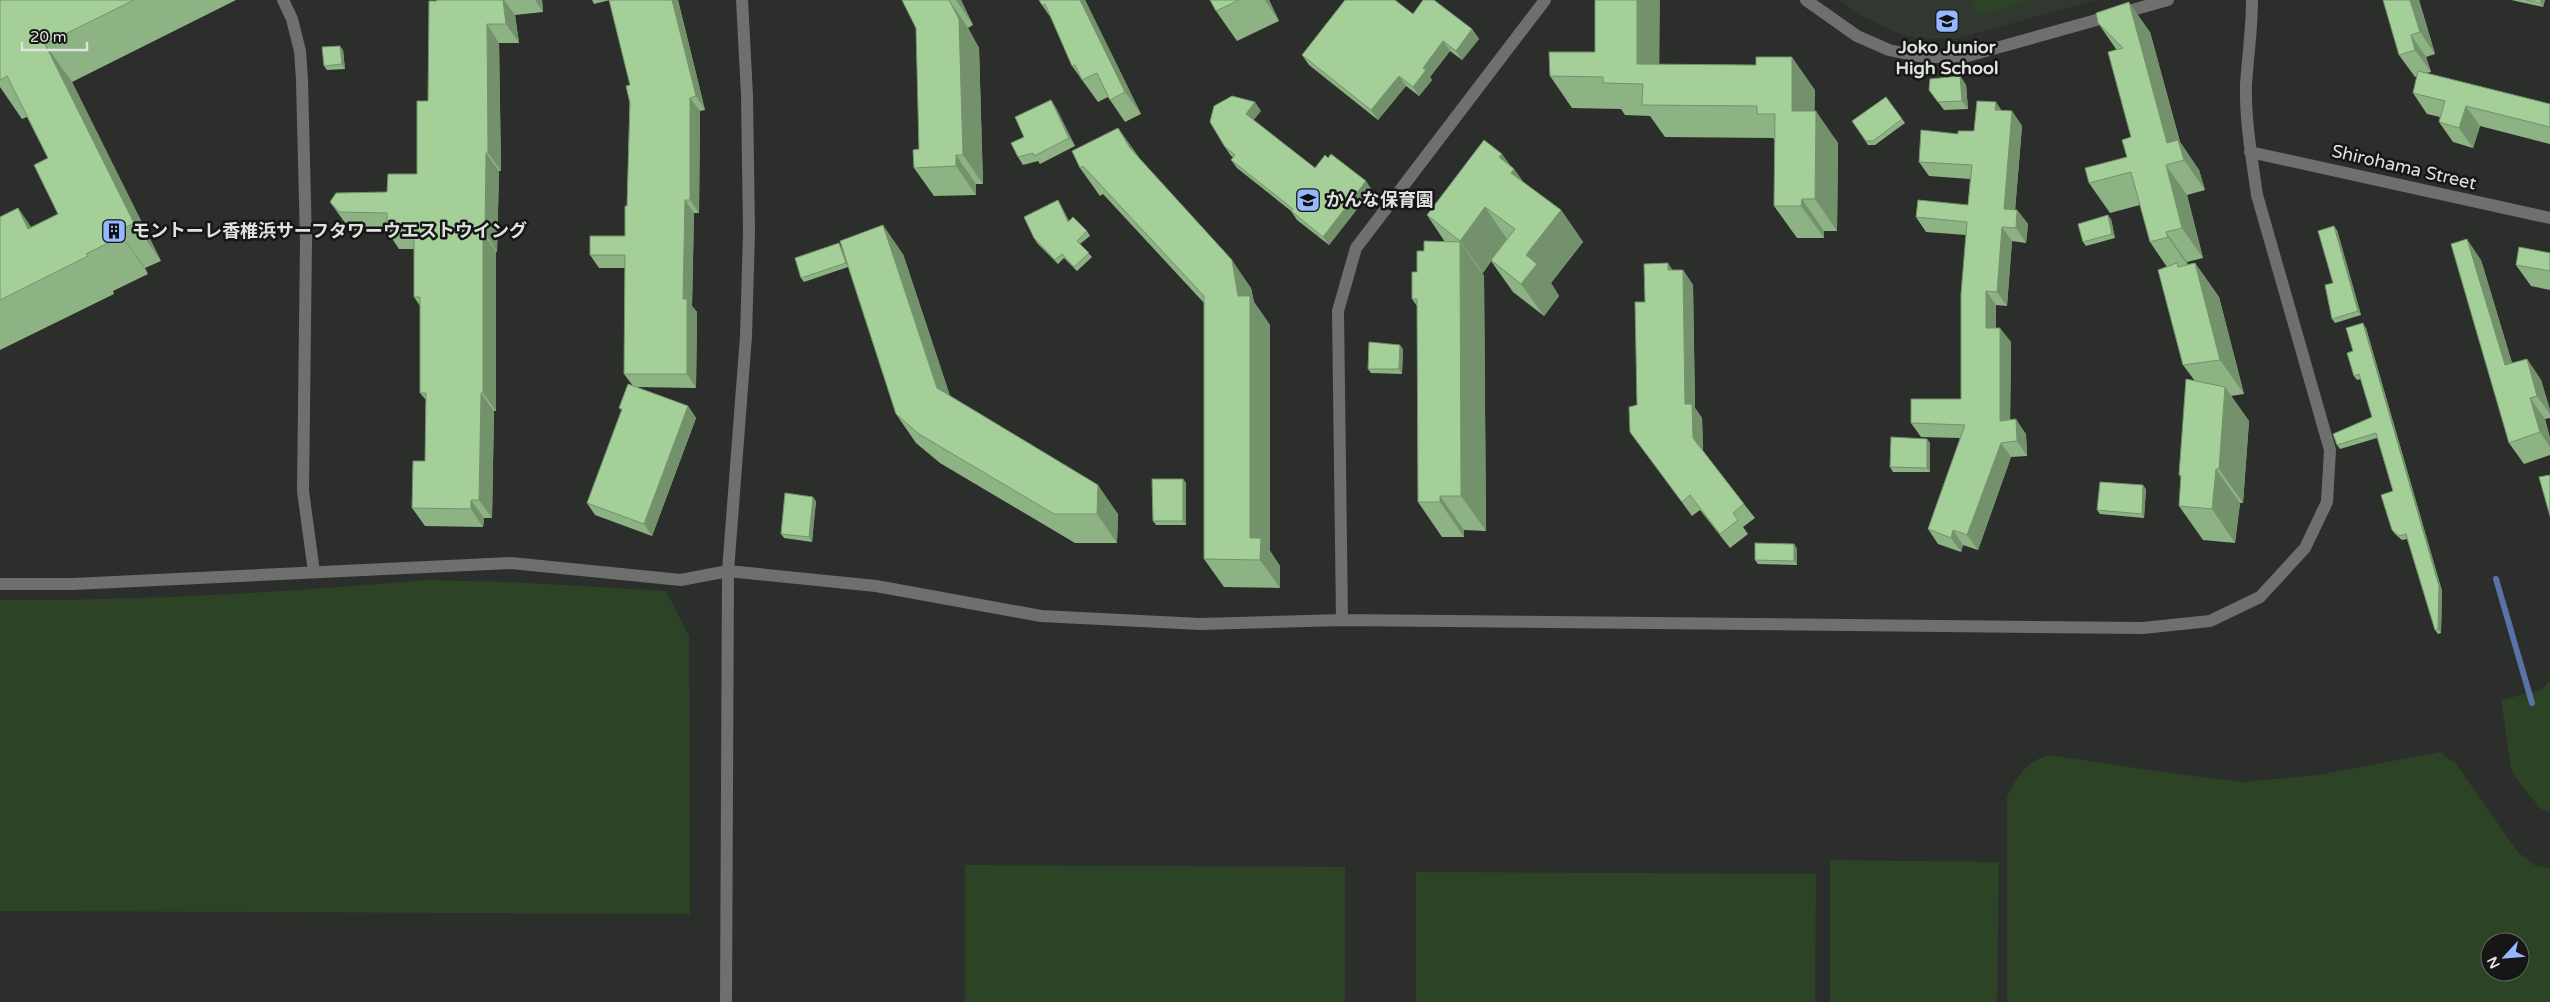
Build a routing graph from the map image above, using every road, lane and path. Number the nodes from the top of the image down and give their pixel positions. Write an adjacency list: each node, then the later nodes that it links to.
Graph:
1 (283, 0): 10 (street)
2 (742, 0): 9 (street)
3 (1545, 0): 12 (street)
4 (1806, 0): 5 (street)
5 (2168, 0)
6 (2252, 0): 7 (street)
7 (2250, 152): 8 (street, Shirohama Street); 12 (street)
8 (2550, 218)
9 (728, 571): 10 (street); 12 (street); 13 (street)
10 (314, 572): 11 (street)
11 (0, 584)
12 (1342, 620)
13 (726, 1002)

